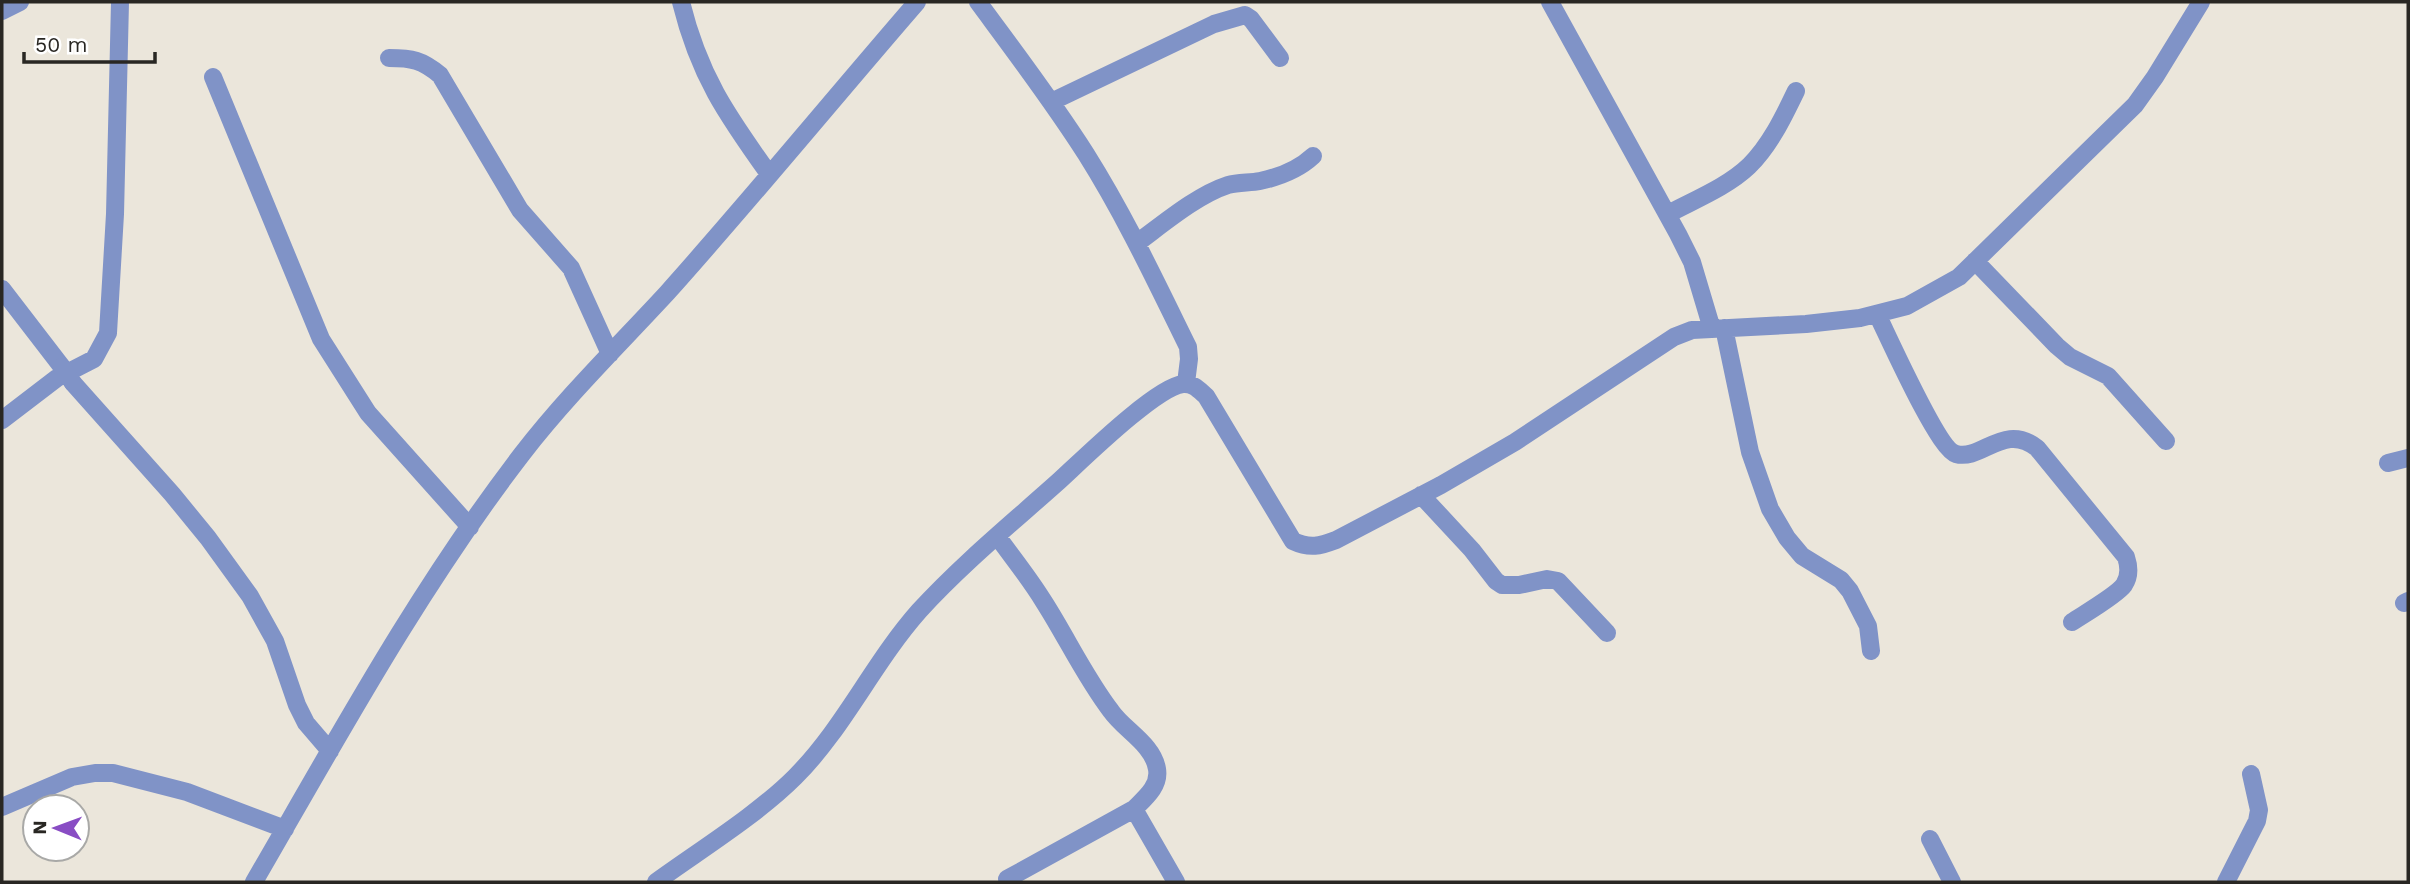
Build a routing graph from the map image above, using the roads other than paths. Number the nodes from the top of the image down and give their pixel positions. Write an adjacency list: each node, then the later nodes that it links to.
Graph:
1 (20, 2): 8 (street)
2 (120, 2): 24 (street)
3 (681, 2): 15 (street)
4 (917, 2): 15 (street)
5 (978, 2): 13 (street)
6 (1550, 2): 16 (street)
7 (2201, 2): 18 (street)
8 (2, 11)
9 (389, 58): 22 (street)
10 (1280, 58): 13 (street)
11 (213, 77): 29 (street)
12 (1796, 91): 16 (street)
13 (1051, 102): 17 (street)
14 (1313, 156): 17 (street)
15 (769, 174): 22 (street)
16 (1668, 214): 21 (street)
17 (1137, 243): 23 (street)
18 (1975, 261): 20 (street); 25 (street)
19 (2, 289): 34 (street, bridge)
20 (1877, 314): 21 (street); 31 (street)
21 (1718, 329): 28 (street); 33 (street)
22 (610, 354): 29 (street)
23 (1186, 383): 28 (street); 30 (street)
24 (2, 421)
25 (2166, 441)
26 (2408, 458): 27 (street)
27 (2388, 463)
28 (1421, 495): 32 (street)
29 (470, 527): 34 (street)
30 (997, 536): 37 (street); 42 (street)
31 (2072, 622)
32 (1607, 633)
33 (1871, 652)
34 (330, 751): 38 (street)
35 (2252, 774): 45 (street)
36 (2, 807): 38 (street)
37 (1134, 808): 40 (street); 43 (street)
38 (285, 829): 41 (street)
39 (1930, 839): 44 (street)
40 (1007, 879)
41 (254, 882)
42 (656, 882)
43 (1177, 882)
44 (1952, 882)
45 (2226, 882)

